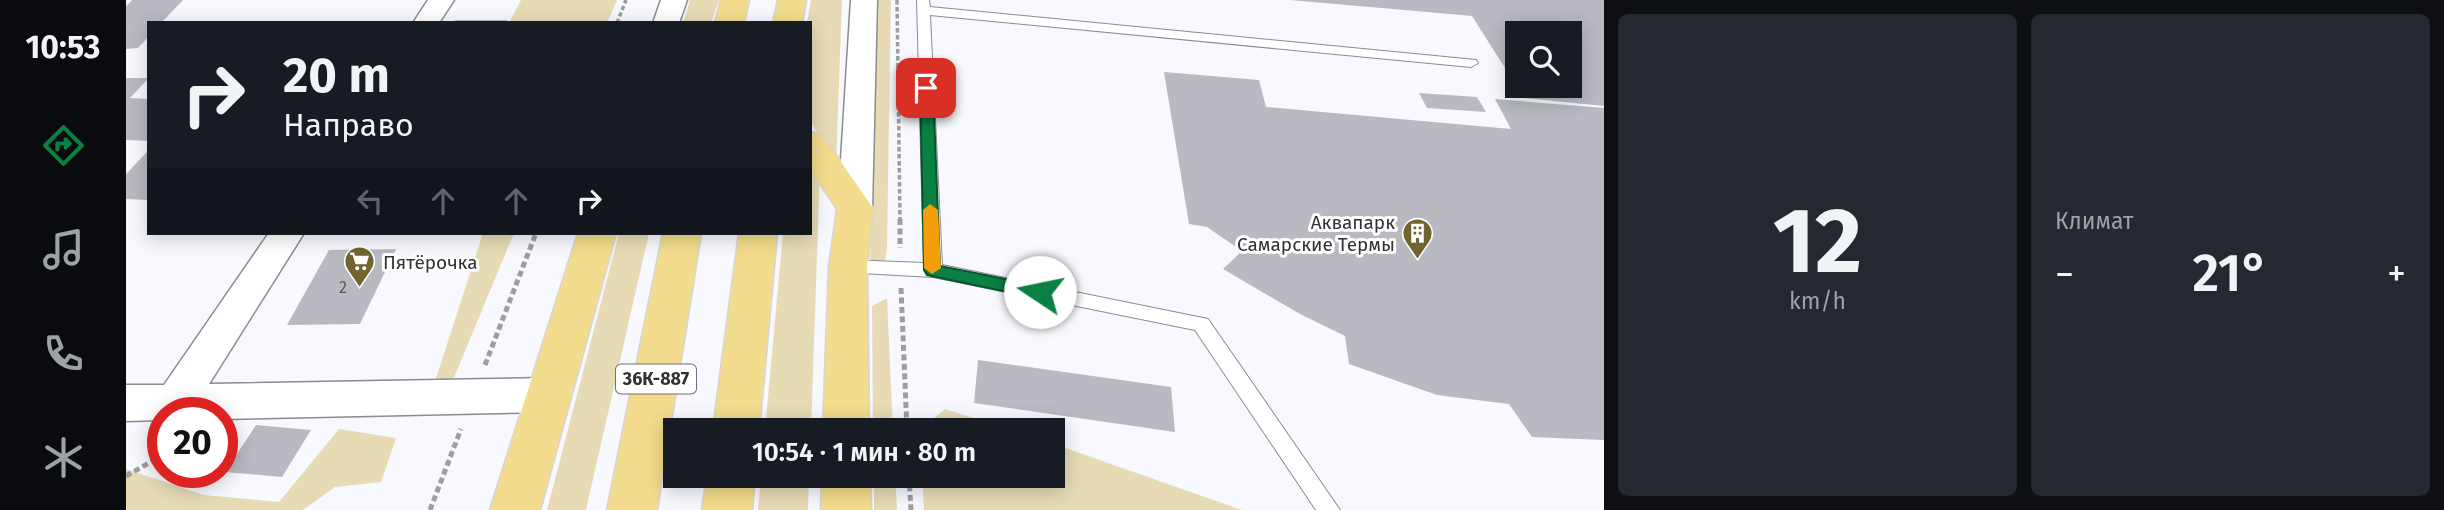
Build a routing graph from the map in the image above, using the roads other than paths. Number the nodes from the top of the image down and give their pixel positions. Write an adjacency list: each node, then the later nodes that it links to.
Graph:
1 (441, 0): 7 (street)
2 (674, 0): 8 (street)
3 (735, 0): 9 (main road)
4 (792, 0): 10 (main road)
5 (864, 0): 13 (street)
6 (923, 5): 11 (lane); 19 (lane)
7 (427, 21)
8 (667, 21)
9 (730, 21)
10 (787, 21)
11 (1471, 63)
12 (812, 146): 13 (main road)
13 (855, 208): 18 (main road)
14 (286, 235): 21 (street)
15 (596, 235): 20 (main road)
16 (682, 235): 30 (main road, 36К-887)
17 (758, 235): 25 (main road)
18 (848, 267): 19 (lane); 26 (main road)
19 (933, 270): 33 (lane)
20 (548, 395): 22 (street); 29 (main road)
21 (178, 397)
22 (238, 401)
23 (126, 403): 24 (street)
24 (147, 403)
25 (737, 418)
26 (846, 418)
27 (730, 488): 31 (main road)
28 (846, 488): 32 (main road)
29 (515, 510)
30 (632, 510)
31 (727, 510)
32 (846, 510)
33 (1329, 510)

